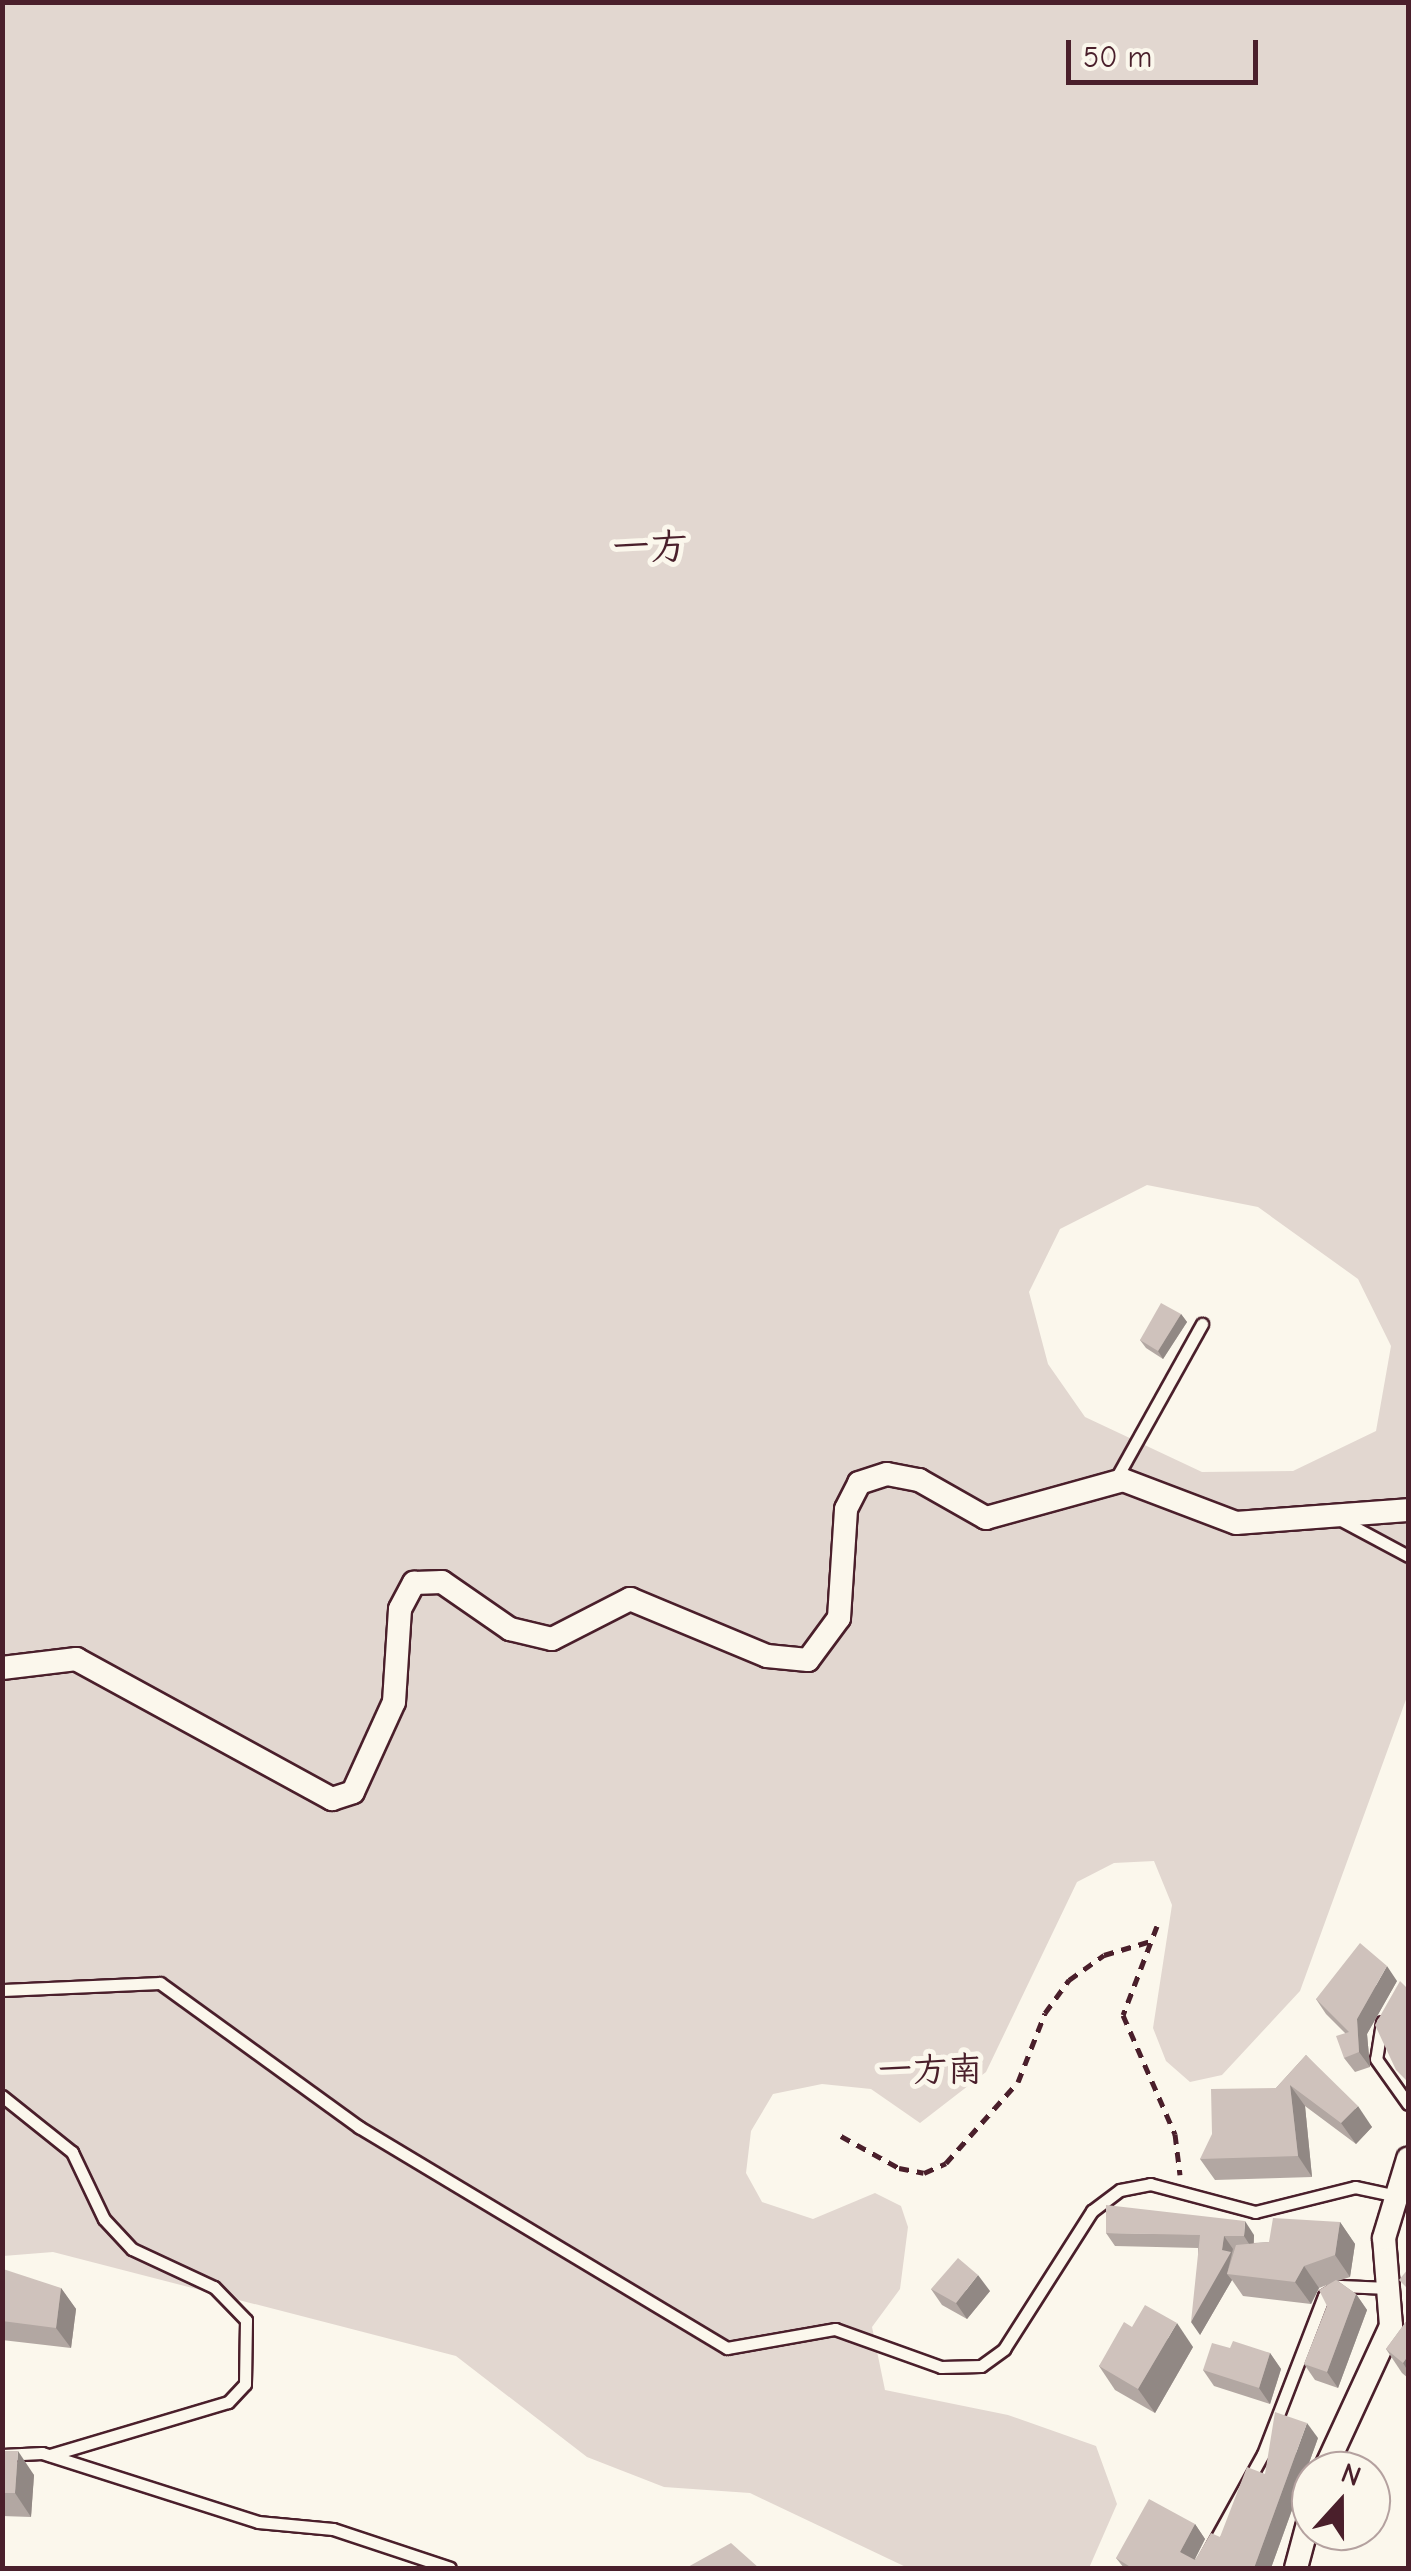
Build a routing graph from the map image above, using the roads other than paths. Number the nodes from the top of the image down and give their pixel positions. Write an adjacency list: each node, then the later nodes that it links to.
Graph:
1 (1202, 1324): 2 (lane)
2 (1114, 1482): 4 (street); 6 (street)
3 (1408, 1510): 4 (street)
4 (1337, 1518): 5 (lane)
5 (1408, 1556)
6 (2, 1668)
7 (2, 1990): 12 (lane)
8 (1394, 2003): 10 (lane)
9 (2, 2096): 16 (lane)
10 (1408, 2104)
11 (1408, 2159): 12 (street)
12 (1394, 2195): 13 (street)
13 (1389, 2288): 14 (street); 18 (lane)
14 (1333, 2451)
15 (2, 2455): 16 (lane)
16 (50, 2455): 17 (lane)
17 (450, 2568)
18 (1200, 2568)

